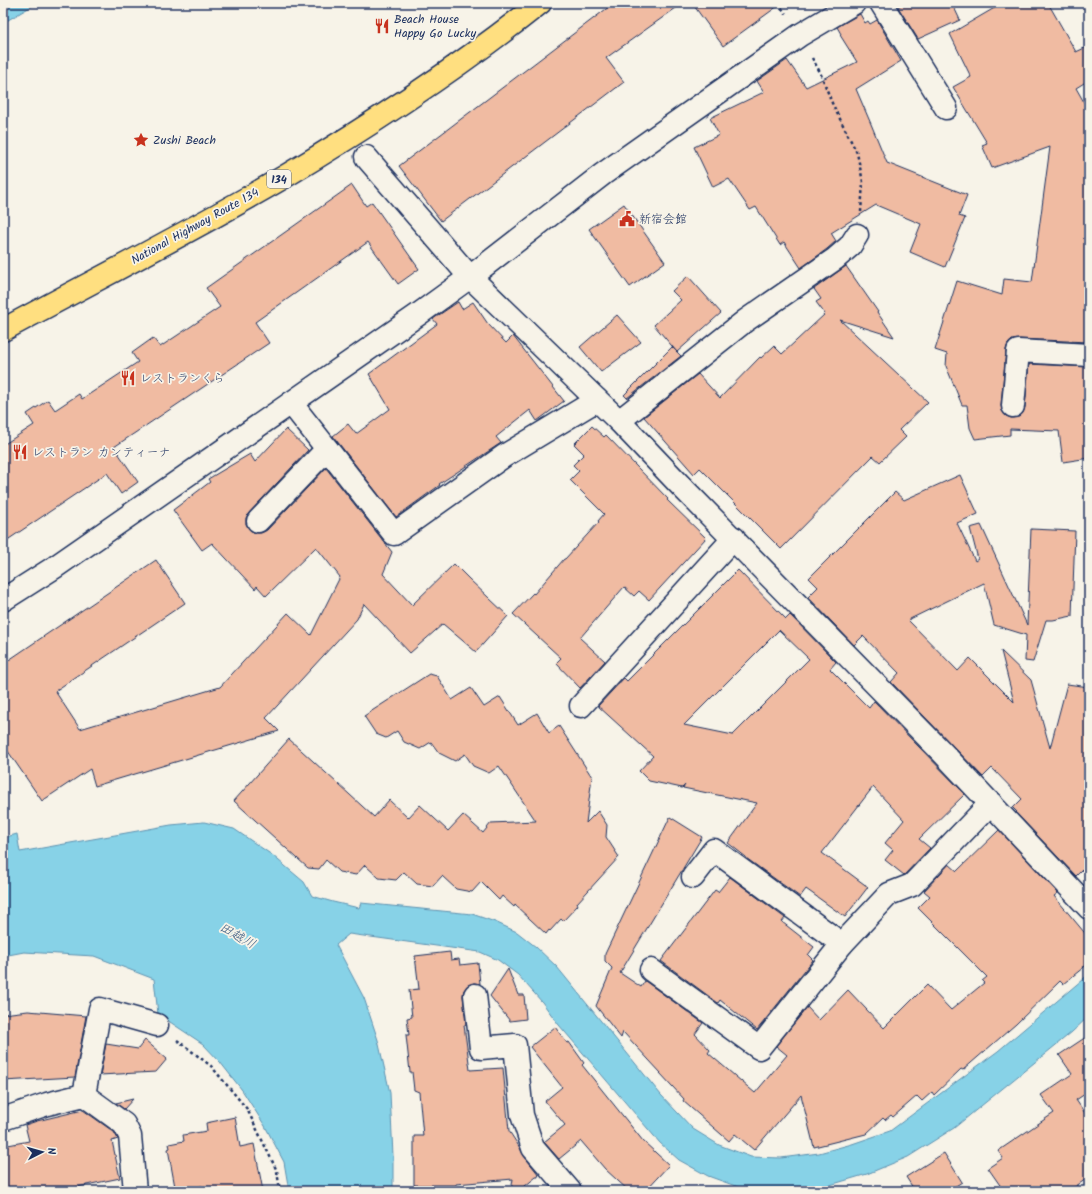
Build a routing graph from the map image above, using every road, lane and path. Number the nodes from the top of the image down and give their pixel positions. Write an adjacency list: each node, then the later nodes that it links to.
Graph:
1 (540, 3): 9 (highway, National Highway Route 134 / 134)
2 (854, 3): 4 (street)
3 (881, 3): 5 (street)
4 (800, 35): 7 (path); 8 (street)
5 (946, 108)
6 (366, 157): 8 (street)
7 (857, 235): 14 (street)
8 (470, 277): 11 (street); 12 (street)
9 (3, 330)
10 (1089, 355): 13 (street)
11 (597, 400): 14 (street); 15 (street)
12 (290, 403): 15 (street); 18 (street)
13 (1013, 406)
14 (619, 421): 17 (street)
15 (327, 449): 16 (street)
16 (258, 522)
17 (734, 538): 19 (street); 20 (street)
18 (3, 600)
19 (581, 706)
20 (991, 803): 22 (street); 23 (street)
21 (693, 877): 23 (street)
22 (1089, 908)
23 (842, 944): 24 (street)
24 (651, 970)
25 (475, 994): 31 (street)
26 (157, 1024): 27 (street); 30 (path)
27 (84, 1095): 28 (street); 29 (street)
28 (3, 1119)
29 (135, 1191)
30 (280, 1191)
31 (570, 1191)

